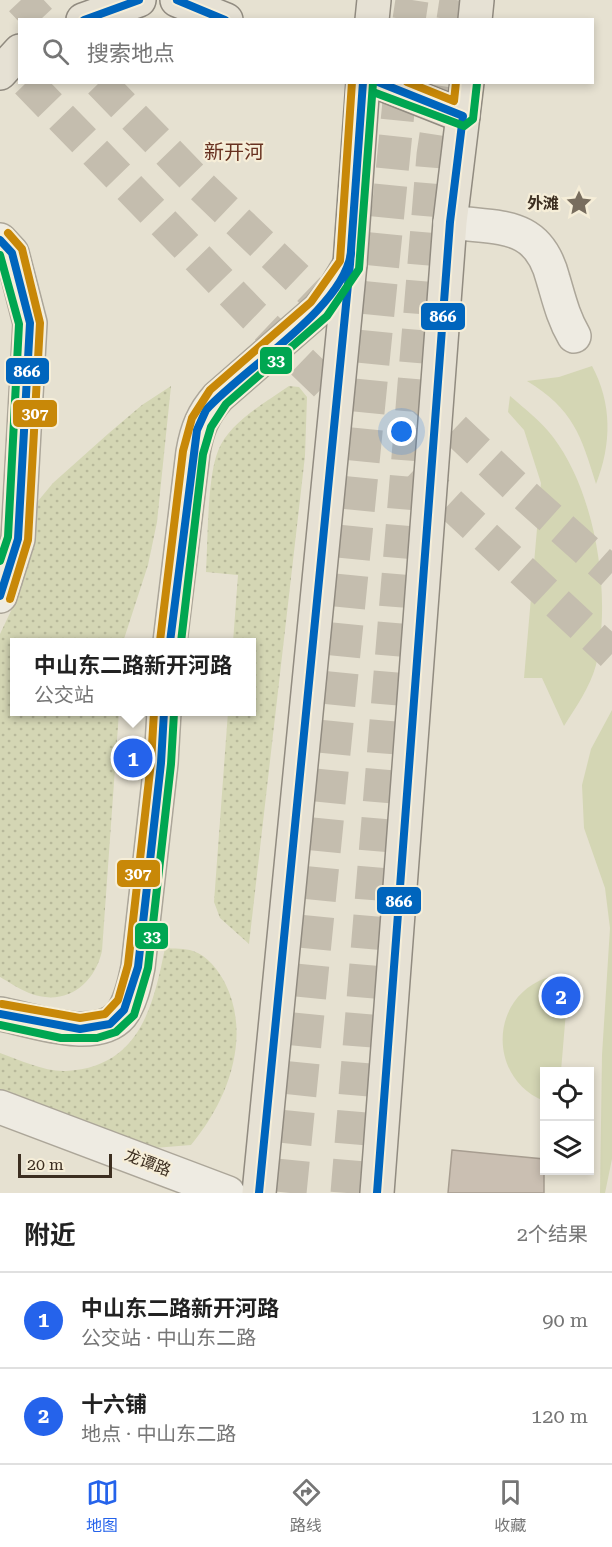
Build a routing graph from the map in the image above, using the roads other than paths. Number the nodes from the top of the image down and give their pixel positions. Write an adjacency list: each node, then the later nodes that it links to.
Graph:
1 (139, 0): 5 (main road)
2 (177, 0): 6 (main road)
3 (374, 0): 7 (main road)
4 (477, 0): 8 (main road)
5 (89, 18)
6 (221, 18)
7 (372, 18)
8 (475, 18)
9 (18, 53): 10 (main road)
10 (0, 73)
11 (363, 84): 17 (main road)
12 (382, 84): 14 (main road)
13 (467, 84): 14 (main road)
14 (463, 116): 15 (main road)
15 (450, 222): 18 (street); 26 (main road)
16 (0, 240): 19 (street)
17 (350, 264): 20 (street); 25 (main road)
18 (574, 336)
19 (0, 596)
20 (170, 638)
21 (164, 716): 22 (street)
22 (0, 1014)
23 (0, 1107): 24 (street, 龙谭路)
24 (228, 1193)
25 (259, 1193)
26 (377, 1193)

